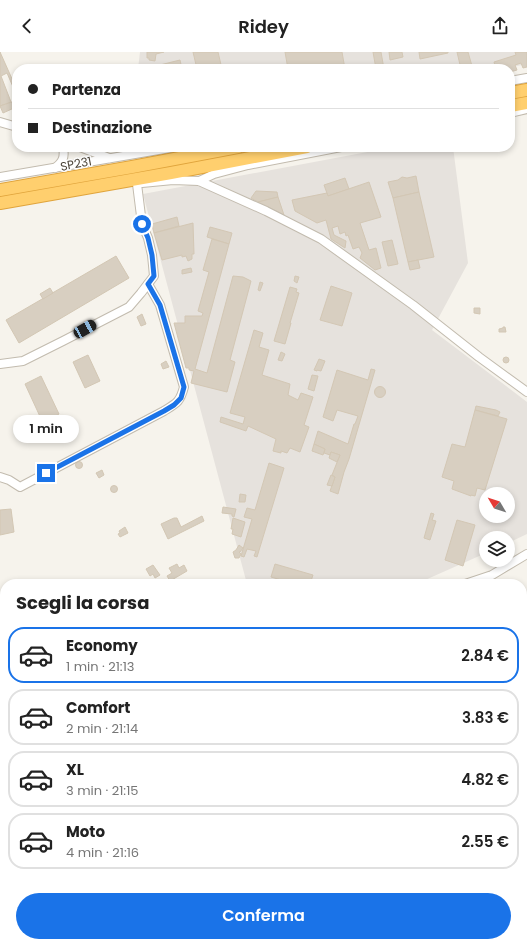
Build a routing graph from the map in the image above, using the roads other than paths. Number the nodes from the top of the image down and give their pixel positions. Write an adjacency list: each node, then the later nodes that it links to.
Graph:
1 (527, 78): 2 (street)
2 (515, 80)
3 (527, 90): 4 (highway)
4 (515, 92)
5 (527, 103): 6 (highway)
6 (515, 105)
7 (527, 109): 8 (street)
8 (515, 112)
9 (0, 122): 10 (street)
10 (12, 126)
11 (64, 152): 18 (street)
12 (93, 152): 17 (street)
13 (146, 152): 17 (street, SP231)
14 (213, 152): 23 (highway, SP231)
15 (280, 152): 22 (highway)
16 (315, 152): 20 (street)
17 (109, 158): 18 (street, SP231)
18 (55, 169): 19 (street, SP231)
19 (0, 178)
20 (199, 181): 21 (street); 27 (street)
21 (137, 184): 22 (street); 25 (street)
22 (81, 189): 24 (highway)
23 (0, 190)
24 (0, 203)
25 (148, 284): 26 (street); 28 (street)
26 (0, 364)
27 (527, 392)
28 (0, 477)
29 (527, 554): 30 (street)
30 (480, 579)

